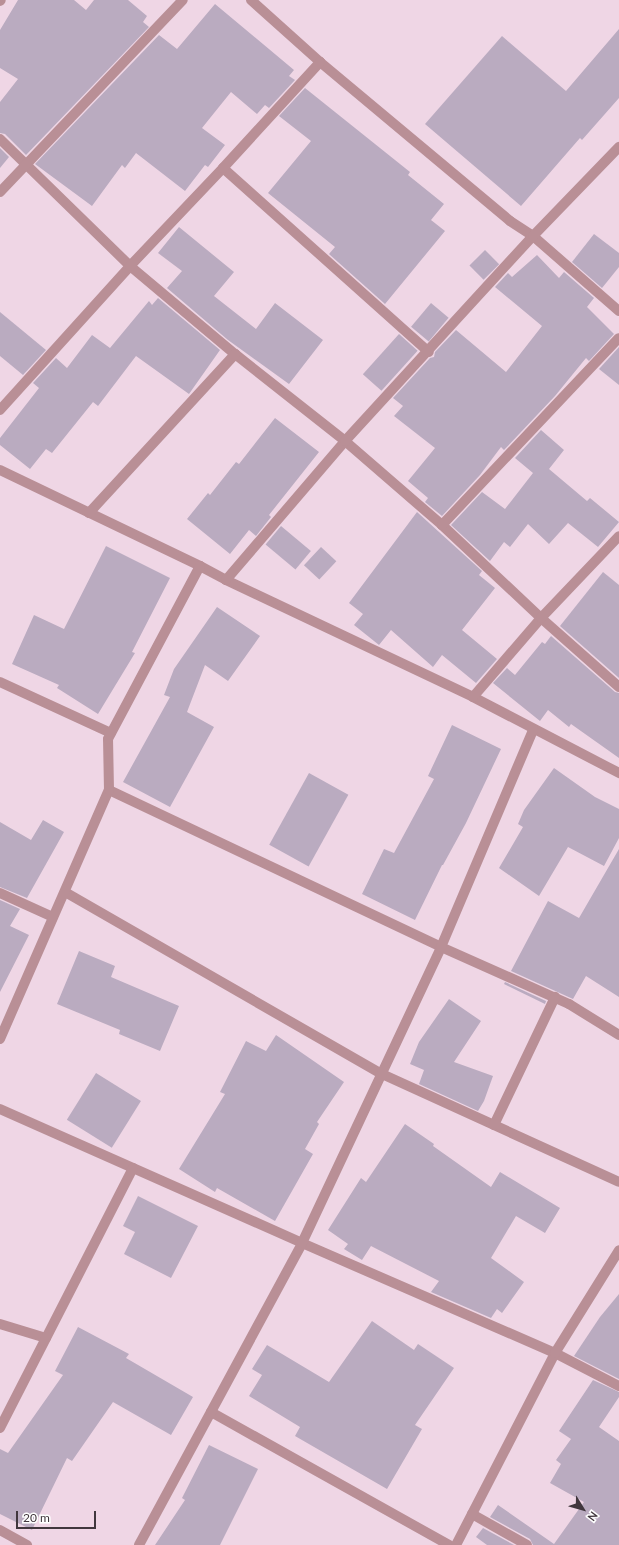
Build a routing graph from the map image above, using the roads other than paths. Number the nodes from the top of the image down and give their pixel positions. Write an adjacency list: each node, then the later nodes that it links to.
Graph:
1 (183, 0): 6 (street)
2 (251, 0): 3 (street)
3 (320, 62): 7 (street); 9 (street)
4 (0, 139): 6 (street)
5 (619, 147): 9 (street)
6 (26, 166): 8 (street); 10 (street)
7 (223, 168): 10 (street); 13 (street)
8 (0, 192)
9 (533, 236): 11 (street); 13 (street)
10 (130, 266): 14 (street); 15 (street)
11 (619, 311)
12 (619, 338): 19 (street)
13 (429, 352): 16 (street)
14 (235, 354): 16 (street); 18 (street)
15 (0, 410)
16 (345, 441): 19 (street); 22 (street)
17 (0, 470): 18 (street)
18 (89, 513): 21 (street)
19 (442, 524): 23 (street)
20 (619, 536): 23 (street)
21 (200, 566): 22 (street); 28 (street)
22 (226, 580): 26 (street)
23 (541, 618): 25 (street); 26 (street)
24 (0, 682): 28 (street)
25 (619, 687)
26 (473, 697): 27 (street)
27 (533, 730): 29 (street); 34 (street)
28 (112, 733): 30 (street)
29 (619, 773)
30 (109, 790): 31 (street); 34 (street)
31 (65, 892): 33 (street); 38 (street)
32 (0, 893): 33 (street)
33 (53, 917): 37 (street)
34 (441, 947): 35 (street); 38 (street)
35 (555, 997): 36 (street); 40 (street)
36 (619, 1035)
37 (0, 1039)
38 (382, 1074): 40 (street); 43 (street)
39 (0, 1110): 41 (street)
40 (494, 1125): 42 (street)
41 (133, 1168): 43 (street); 46 (street)
42 (619, 1182)
43 (302, 1243): 47 (street); 49 (street)
44 (619, 1250): 47 (street)
45 (0, 1324): 46 (street)
46 (46, 1338): 50 (street)
47 (555, 1353): 48 (street); 51 (street)
48 (619, 1386)
49 (211, 1412): 54 (street); 55 (street)
50 (0, 1428)
51 (472, 1514): 56 (street); 57 (street)
52 (0, 1530): 53 (street)
53 (27, 1545)
54 (139, 1545)
55 (449, 1545)
56 (456, 1545)
57 (527, 1545)

